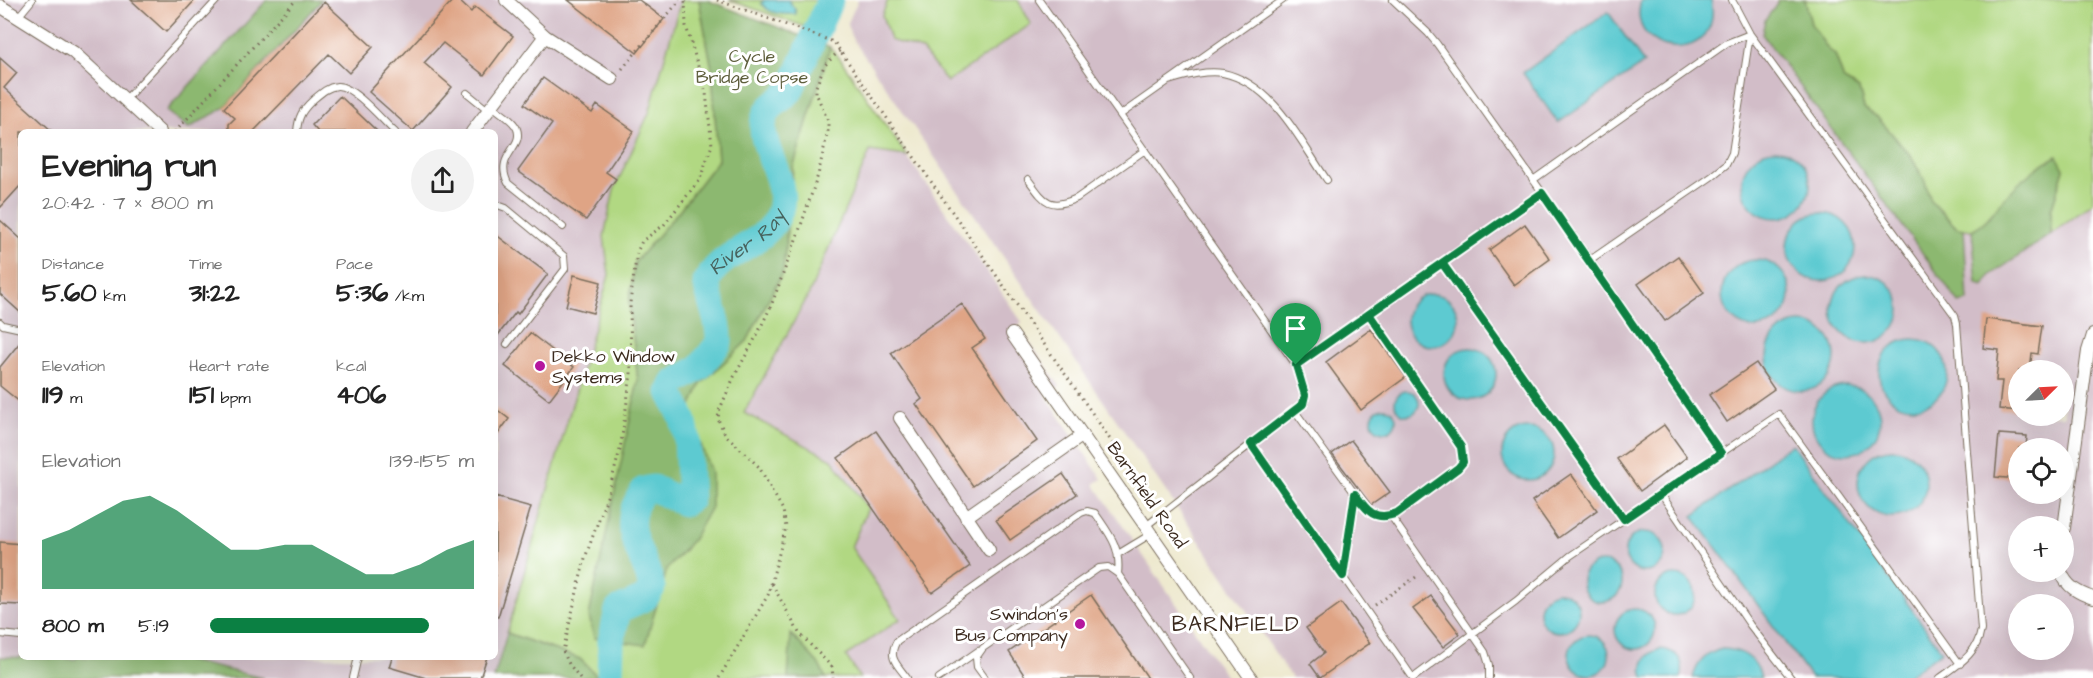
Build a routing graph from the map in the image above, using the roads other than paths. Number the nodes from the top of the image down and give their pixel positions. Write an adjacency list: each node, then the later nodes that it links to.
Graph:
1 (32, 0): 9 (lane)
2 (217, 0): 15 (lane)
3 (506, 0): 11 (street)
4 (1039, 0): 17 (lane)
5 (1283, 0): 13 (lane)
6 (1393, 0): 25 (lane)
7 (1732, 0): 10 (lane)
8 (0, 6): 9 (street)
9 (18, 17): 15 (street)
10 (1750, 34): 25 (lane); 29 (lane); 59 (lane)
11 (545, 36): 12 (street); 16 (street)
12 (612, 80)
13 (1168, 81): 17 (lane); 24 (lane)
14 (466, 93): 16 (lane)
15 (125, 100): 18 (street)
16 (490, 108): 21 (street); 28 (lane)
17 (1120, 115): 22 (lane)
18 (157, 129)
19 (297, 129): 20 (lane)
20 (392, 129)
21 (474, 129)
22 (1145, 150): 23 (lane); 37 (lane)
23 (1028, 179)
24 (1326, 180)
25 (1533, 180): 26 (lane)
26 (1542, 193): 29 (lane); 30 (lane)
27 (498, 205): 36 (lane)
28 (563, 227)
29 (1590, 260): 42 (lane)
30 (1442, 263): 31 (lane); 47 (lane)
31 (1369, 314): 37 (lane); 44 (lane)
32 (0, 322): 33 (lane)
33 (18, 328)
34 (1012, 334): 40 (street, Barnfield Road)
35 (2093, 335): 45 (street)
36 (507, 344)
37 (1296, 365): 38 (lane)
38 (1295, 411): 41 (lane); 44 (lane)
39 (900, 418): 46 (street)
40 (1083, 435): 46 (street); 48 (street, Barnfield Road)
41 (1251, 444): 48 (lane); 66 (lane)
42 (1721, 453): 43 (lane); 59 (lane)
43 (1661, 494): 47 (lane); 68 (lane)
44 (1391, 516): 54 (lane)
45 (2066, 516)
46 (966, 517): 49 (street)
47 (1624, 519): 54 (lane)
48 (1149, 530): 50 (lane); 65 (street, Barnfield Road)
49 (989, 550)
50 (1118, 554): 51 (lane); 61 (lane)
51 (1118, 574): 57 (lane); 64 (lane)
52 (2066, 582): 53 (street)
53 (2093, 598)
54 (1474, 633): 66 (lane); 67 (lane)
55 (0, 634): 56 (lane)
56 (18, 636)
57 (983, 648): 62 (lane); 63 (lane)
58 (357, 660): 60 (lane)
59 (1960, 664): 69 (lane)
60 (354, 678)
61 (907, 678)
62 (939, 678)
63 (985, 678)
64 (1190, 678)
65 (1251, 678)
66 (1413, 678)
67 (1489, 678)
68 (1791, 678)
69 (1940, 678)

